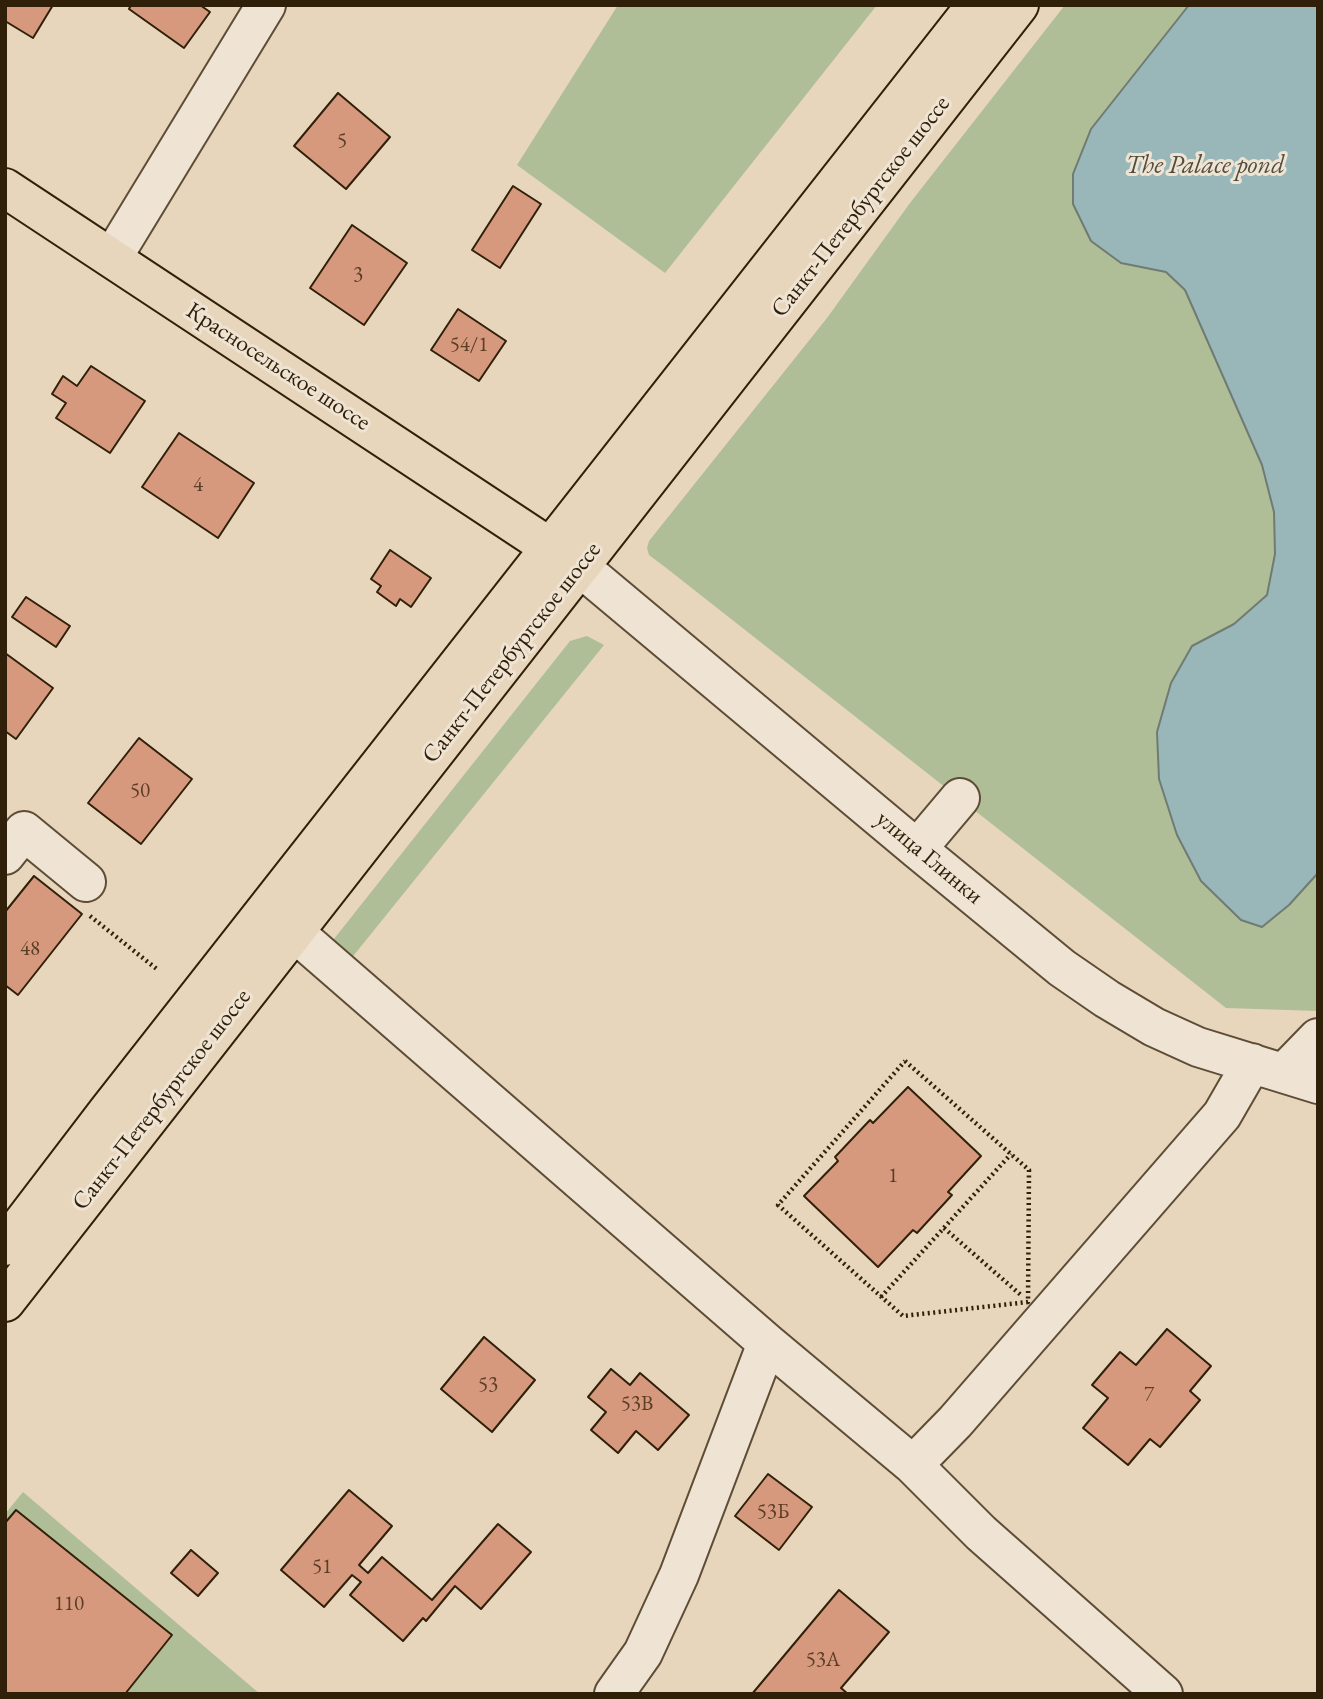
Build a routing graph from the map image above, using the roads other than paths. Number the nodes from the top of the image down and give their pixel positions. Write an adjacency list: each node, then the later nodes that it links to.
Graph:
1 (976, 5): 6 (main road, Санкт-Петербургское шоссе)
2 (1019, 5): 6 (main road, Санкт-Петербургское шоссе)
3 (255, 9): 5 (street)
4 (5, 188): 5 (main road, Красносельское шоссе)
5 (112, 258): 6 (main road, Красносельское шоссе)
6 (565, 557): 8 (street, улица Глинки); 11 (main road, Санкт-Петербургское шоссе); 14 (main road, Санкт-Петербургское шоссе)
7 (960, 798): 8 (street)
8 (917, 849): 13 (street, улица Глинки)
9 (5, 855): 10 (street)
10 (86, 882)
11 (294, 932): 15 (main road, Санкт-Петербургское шоссе); 16 (street)
12 (1318, 1038): 13 (street)
13 (1285, 1073): 17 (street)
14 (5, 1246)
15 (5, 1302)
16 (768, 1343): 17 (street); 18 (street)
17 (913, 1465): 19 (street)
18 (614, 1694)
19 (1163, 1694)

